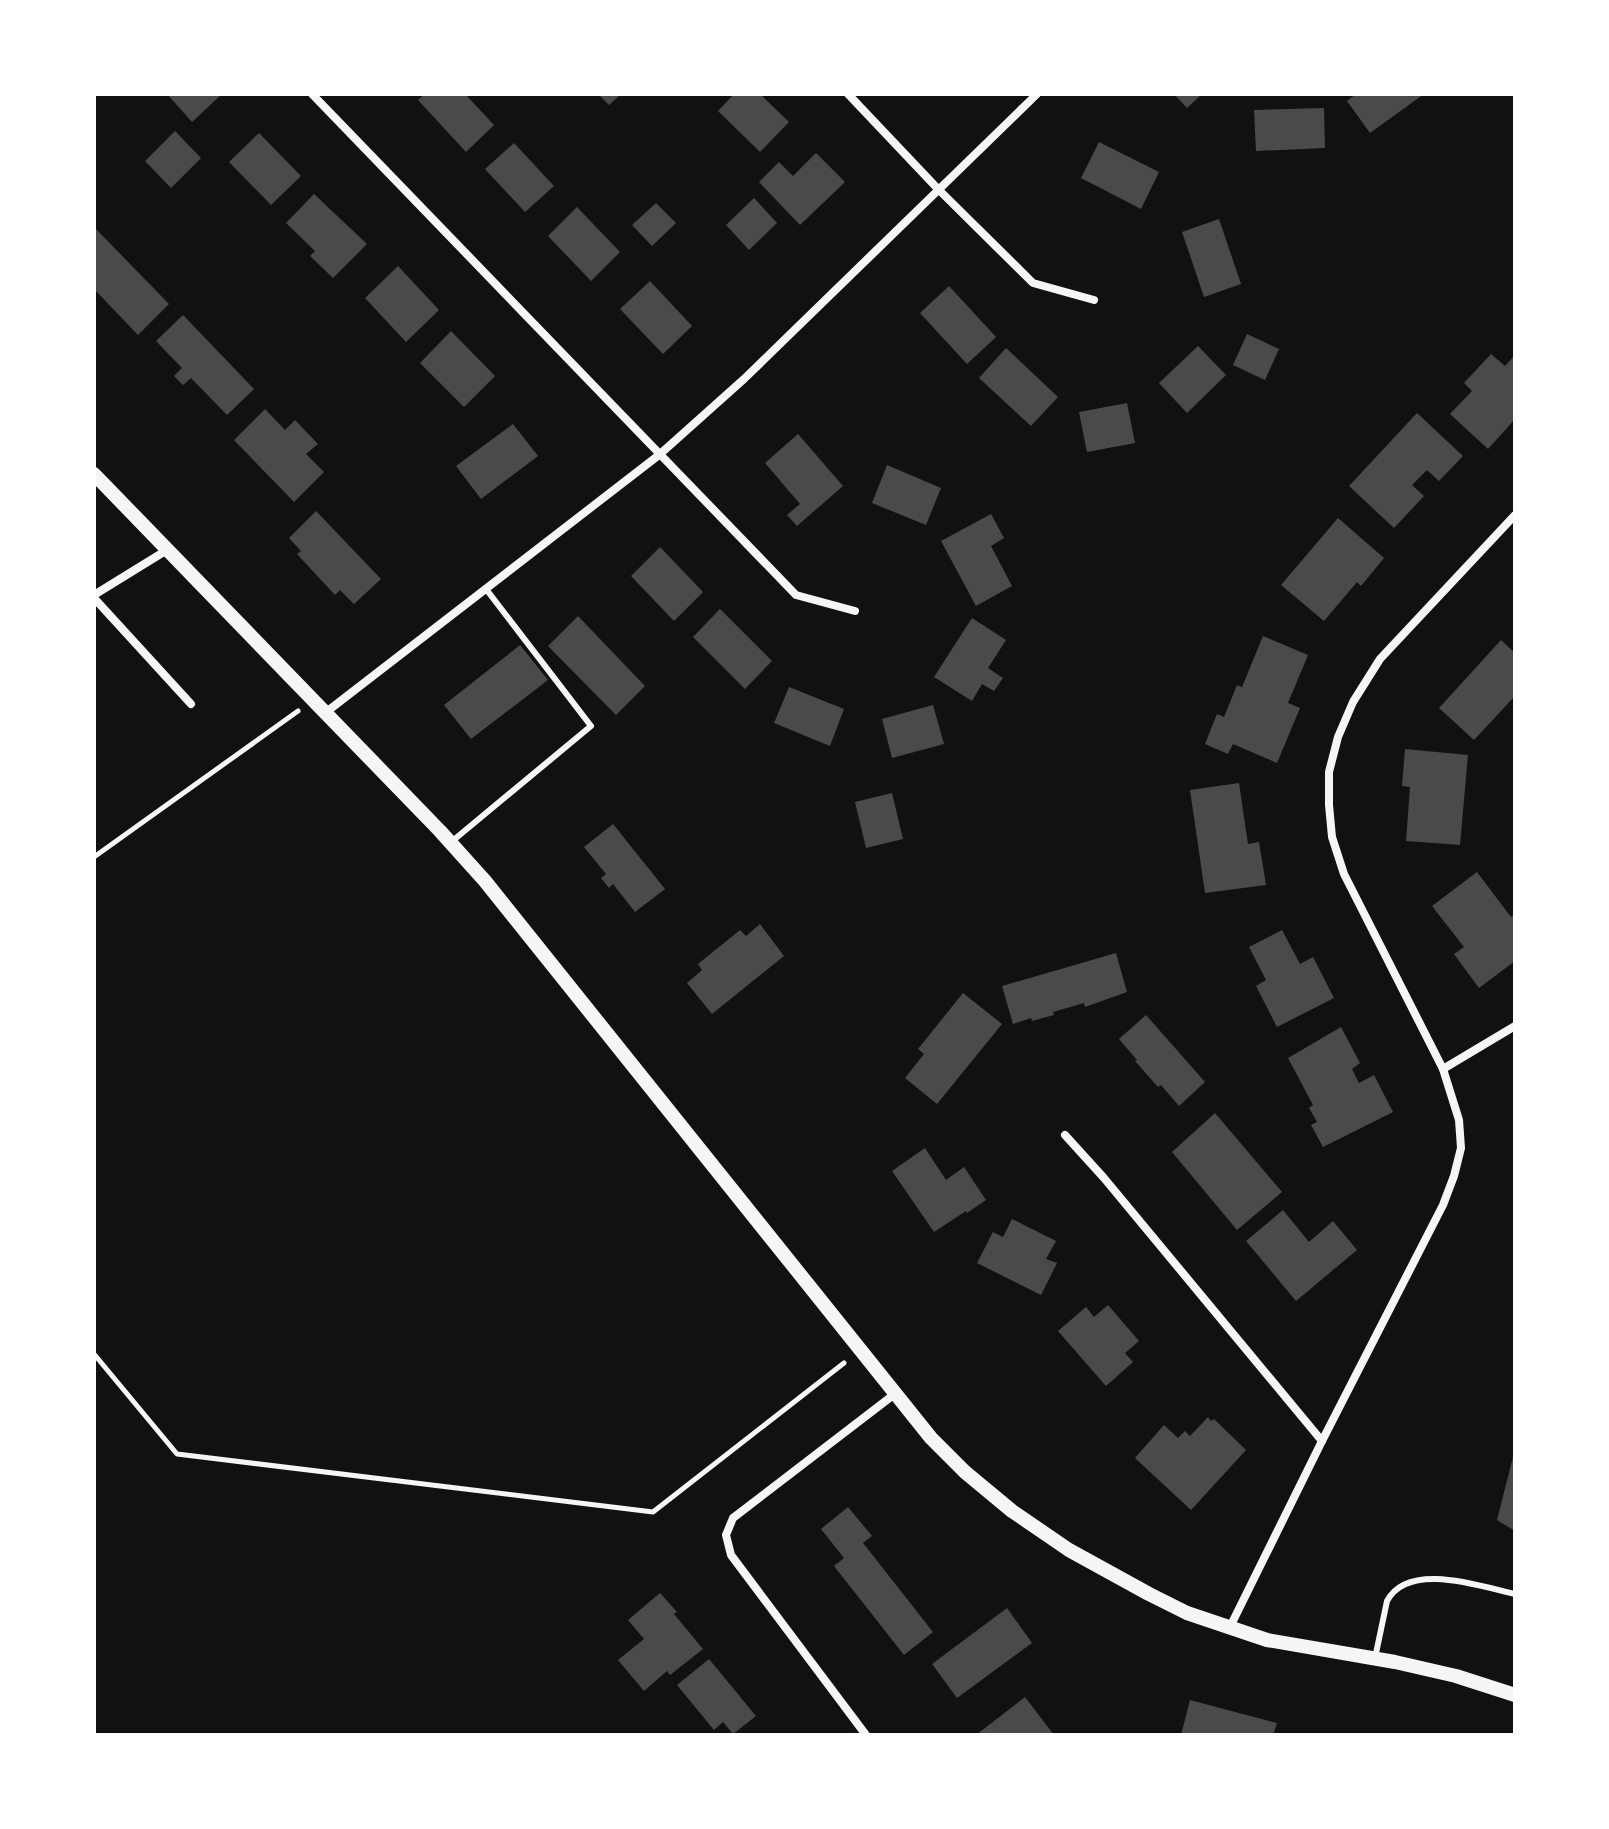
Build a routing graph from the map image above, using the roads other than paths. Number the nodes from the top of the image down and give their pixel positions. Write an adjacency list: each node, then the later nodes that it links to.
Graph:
1 (312, 94): 6 (street)
2 (848, 94): 4 (street)
3 (1037, 94): 4 (street)
4 (938, 189): 5 (street); 6 (street)
5 (1094, 300)
6 (659, 455): 10 (street); 12 (street)
7 (94, 474): 9 (street)
8 (1515, 515): 17 (street)
9 (167, 550): 11 (street); 14 (street)
10 (486, 589): 14 (street); 15 (lane)
11 (94, 596): 13 (street)
12 (855, 611)
13 (191, 704)
14 (325, 713): 15 (street)
15 (450, 843): 19 (street)
16 (1515, 1026): 17 (street)
17 (1443, 1069): 20 (street)
18 (1065, 1135): 20 (street)
19 (896, 1393): 22 (street); 25 (street)
20 (1322, 1441): 22 (street)
21 (1515, 1594): 23 (lane)
22 (1230, 1627): 23 (street)
23 (1375, 1659): 24 (street)
24 (1515, 1695)
25 (866, 1735)

